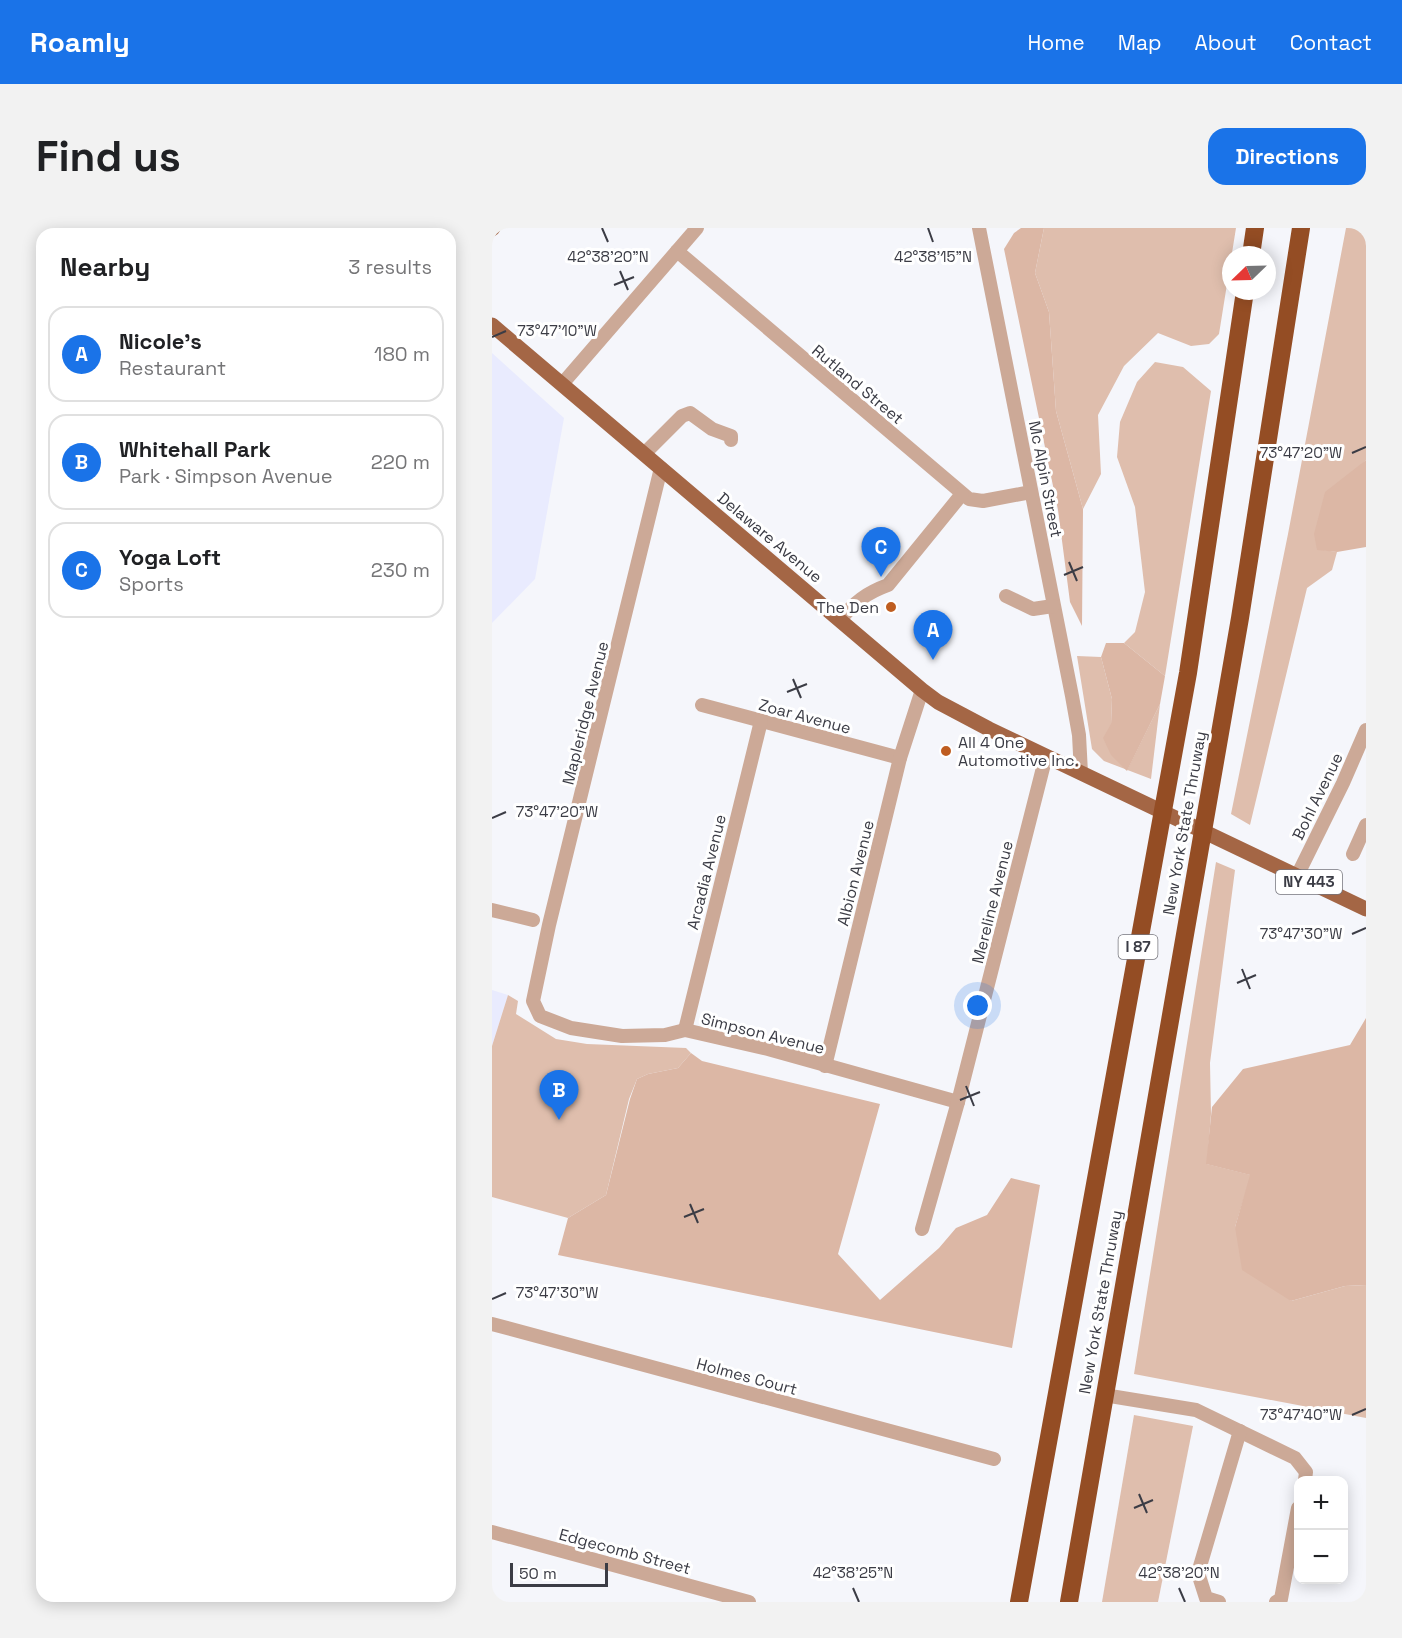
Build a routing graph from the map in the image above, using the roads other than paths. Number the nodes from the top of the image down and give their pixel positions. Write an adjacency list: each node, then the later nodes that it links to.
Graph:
1 (697, 228): 6 (street)
2 (979, 228): 13 (street, Mc Alpin Street)
3 (1255, 228): 5 (highway)
4 (1301, 228): 37 (highway, New York State Thruway / I 87)
5 (1252, 246)
6 (677, 251): 9 (street); 14 (street, Rutland Street)
7 (1244, 300): 44 (highway, New York State Thruway / I 87)
8 (492, 325): 9 (main road, Delaware Avenue / NY 443)
9 (563, 383): 11 (main road, Delaware Avenue / NY 443)
10 (731, 440): 11 (street)
11 (644, 454): 12 (main road, Delaware Avenue / NY 443)
12 (661, 468): 17 (main road, Delaware Avenue / NY 443); 31 (street, Mapleridge Avenue)
13 (1032, 492): 14 (street, Rutland Street); 16 (street, Mc Alpin Street)
14 (962, 494): 17 (street)
15 (1006, 596): 16 (street)
16 (1053, 606): 24 (street, Mc Alpin Street)
17 (840, 620): 18 (main road, Delaware Avenue / NY 443)
18 (922, 690): 22 (main road, Delaware Avenue / NY 443); 23 (street, Albion Avenue)
19 (702, 705): 20 (street, Zoar Avenue)
20 (761, 721): 23 (street, Zoar Avenue); 32 (street, Arcadia Avenue)
21 (1366, 730): 27 (street, Bohl Avenue)
22 (1046, 756): 24 (main road, Delaware Avenue / NY 443); 34 (street, Mereline Avenue)
23 (900, 758): 33 (street, Albion Avenue)
24 (1081, 773): 27 (main road, Delaware Avenue / NY 443)
25 (1366, 825): 26 (street)
26 (1353, 854)
27 (1297, 876): 28 (main road, Delaware Avenue / NY 443)
28 (1366, 909)
29 (492, 910): 30 (street)
30 (533, 920)
31 (533, 1002): 32 (street, Simpson Avenue)
32 (685, 1030): 33 (street, Simpson Avenue)
33 (825, 1066): 34 (street, Simpson Avenue)
34 (958, 1102): 35 (street, Mereline Avenue)
35 (922, 1229)
36 (492, 1324): 39 (street, Holmes Court)
37 (1104, 1395): 38 (street); 45 (highway, New York State Thruway / I 87)
38 (1240, 1431): 40 (street); 46 (street)
39 (994, 1459)
40 (1306, 1476)
41 (1295, 1530): 47 (street)
42 (492, 1532): 43 (street, Edgecomb Street)
43 (749, 1602)
44 (1019, 1602)
45 (1069, 1602)
46 (1219, 1602)
47 (1276, 1602)

